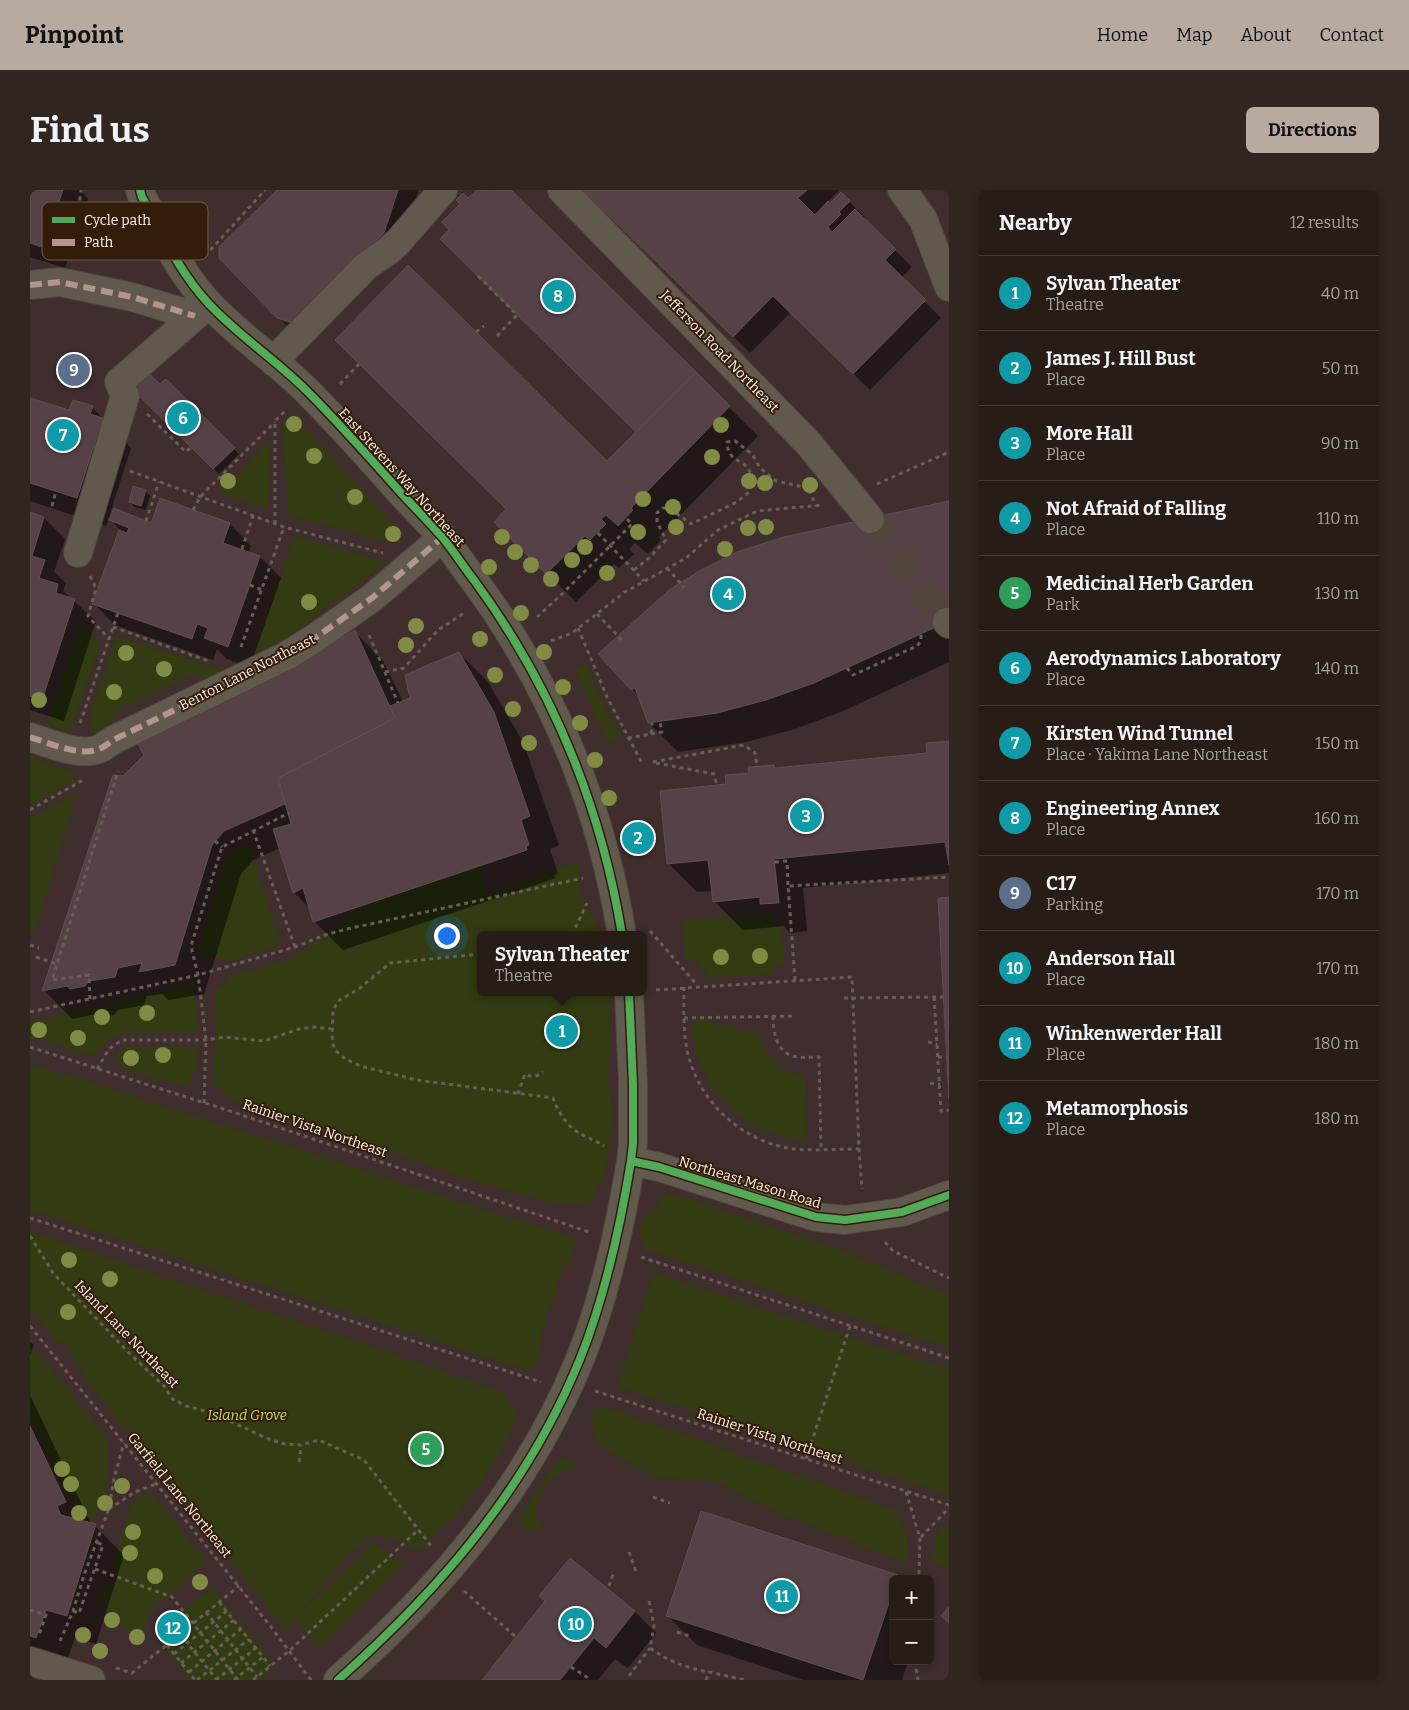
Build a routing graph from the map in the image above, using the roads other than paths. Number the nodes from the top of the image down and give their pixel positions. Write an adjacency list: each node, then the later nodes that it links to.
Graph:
1 (140, 190): 5 (street, East Stevens Way Northeast)
2 (444, 190): 10 (street)
3 (562, 190): 11 (street, Jefferson Road Northeast)
4 (902, 190): 8 (street)
5 (145, 202)
6 (177, 260): 9 (street, East Stevens Way Northeast)
7 (30, 285): 9 (street)
8 (949, 287)
9 (202, 310): 10 (street, East Stevens Way Northeast); 13 (street)
10 (274, 363): 12 (street, East Stevens Way Northeast)
11 (870, 519)
12 (442, 537): 14 (street, Benton Lane Northeast); 15 (street, East Stevens Way Northeast)
13 (78, 553)
14 (30, 737)
15 (635, 931)
16 (641, 996): 17 (street)
17 (621, 1156): 18 (street, Northeast Mason Road); 21 (street)
18 (949, 1195)
19 (34, 1651): 20 (street)
20 (91, 1680)
21 (338, 1680)

